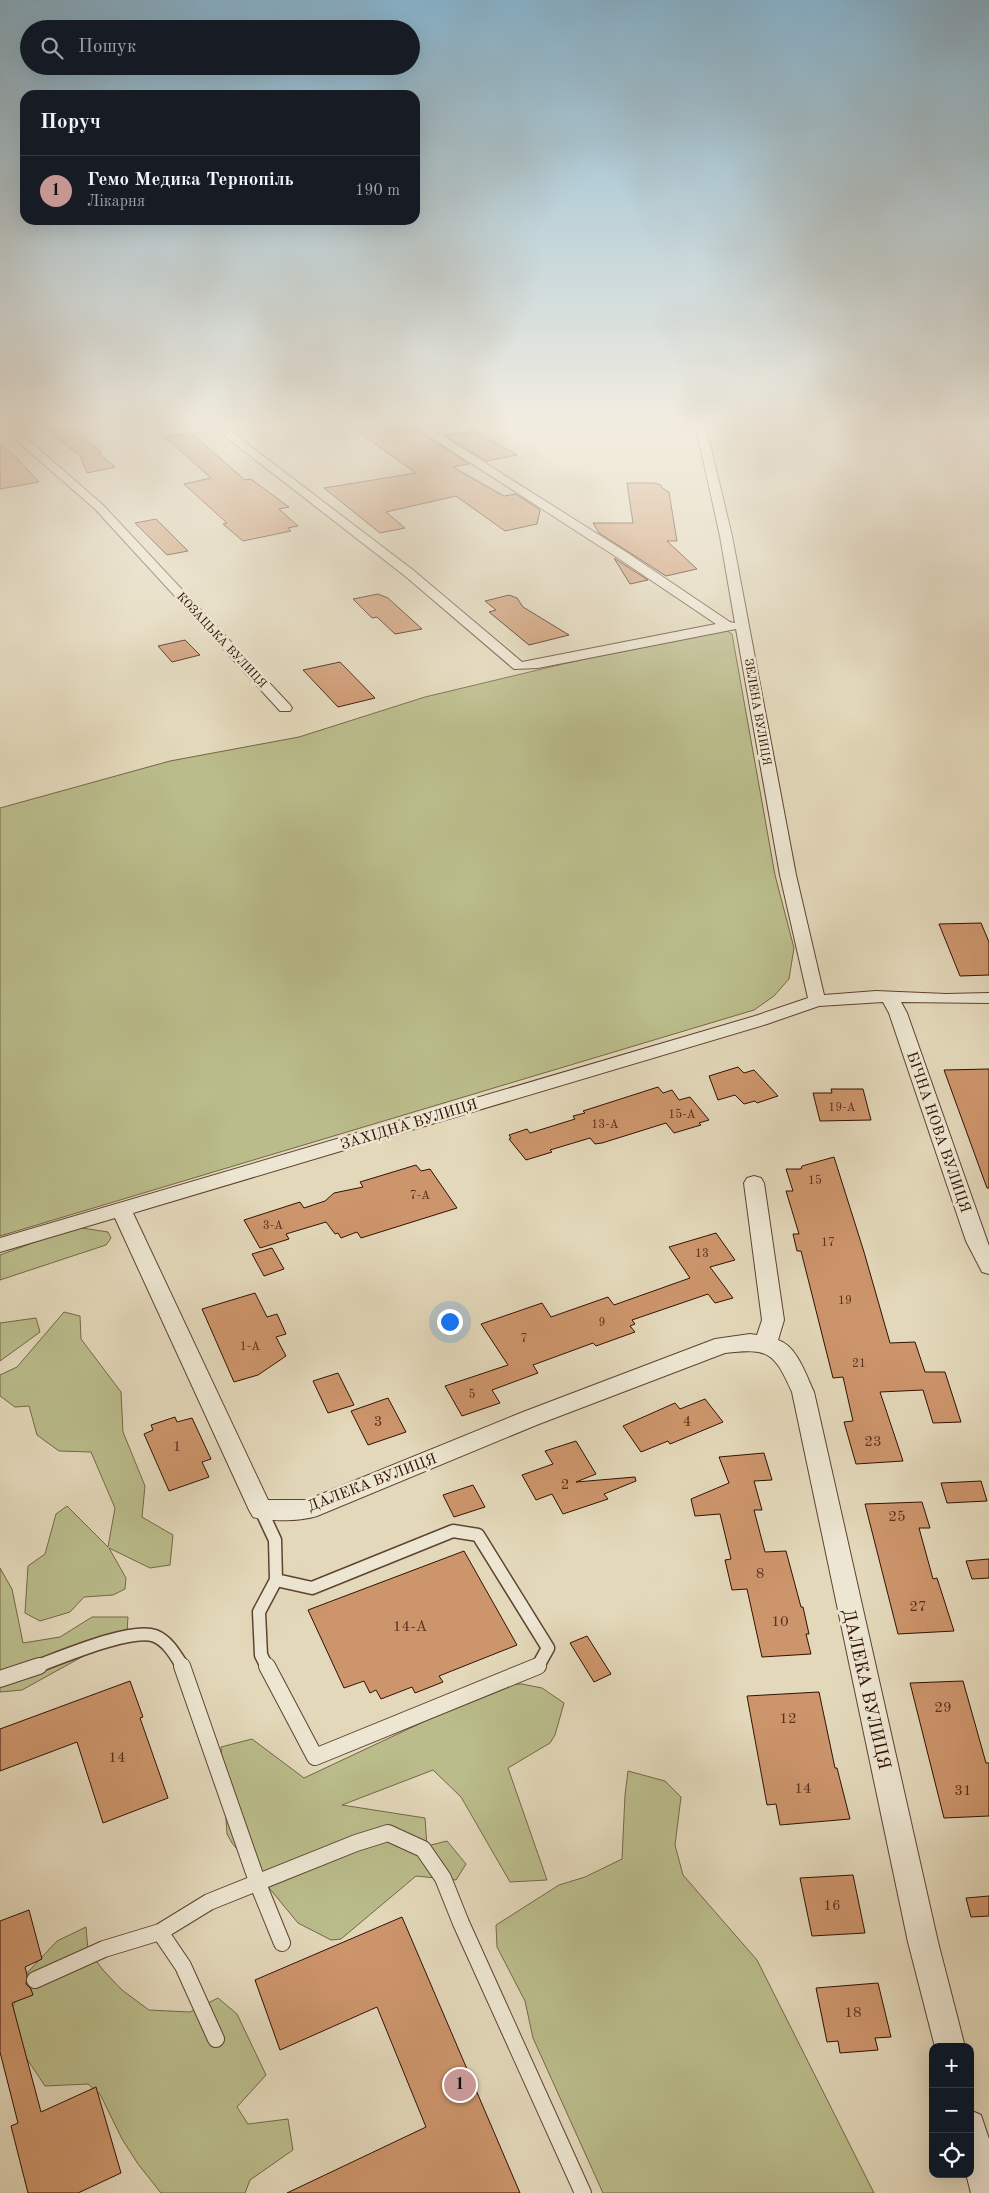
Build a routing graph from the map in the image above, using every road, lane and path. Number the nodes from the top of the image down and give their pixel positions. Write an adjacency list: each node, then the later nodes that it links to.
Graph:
1 (116, 525): 7 (street, КОЗАЦЬКА ВУЛИЦЯ)
2 (347, 525): 5 (street)
3 (575, 525): 5 (street)
4 (724, 525): 6 (street, ЗЕЛЕНА ВУЛИЦЯ)
5 (727, 626): 6 (street)
6 (742, 626): 10 (street, ЗЕЛЕНА ВУЛИЦЯ)
7 (285, 708)
8 (889, 996): 9 (street, ЗАХІДНА ВУЛИЦЯ); 10 (street, ЗАХІДНА ВУЛИЦЯ); 14 (street, БІЧНА НОВА ВУЛИЦЯ)
9 (989, 998)
10 (817, 1001): 12 (street, ЗАХІДНА ВУЛИЦЯ)
11 (754, 1183): 15 (street)
12 (121, 1208): 13 (street, ЗАХІДНА ВУЛИЦЯ); 16 (street)
13 (0, 1245)
14 (989, 1267)
15 (765, 1345): 16 (street, ДАЛЕКА ВУЛИЦЯ); 24 (street, ДАЛЕКА ВУЛИЦЯ)
16 (261, 1510): 17 (lane)
17 (276, 1580): 17 (lane)
18 (0, 1679): 19 (lane)
19 (258, 1884): 20 (lane); 21 (lane); 26 (lane)
20 (160, 1932): 22 (lane); 23 (lane)
21 (282, 1943)
22 (35, 1980)
23 (216, 2038)
24 (949, 2043)
25 (972, 2133): 27 (street)
26 (582, 2193)
27 (987, 2193)

